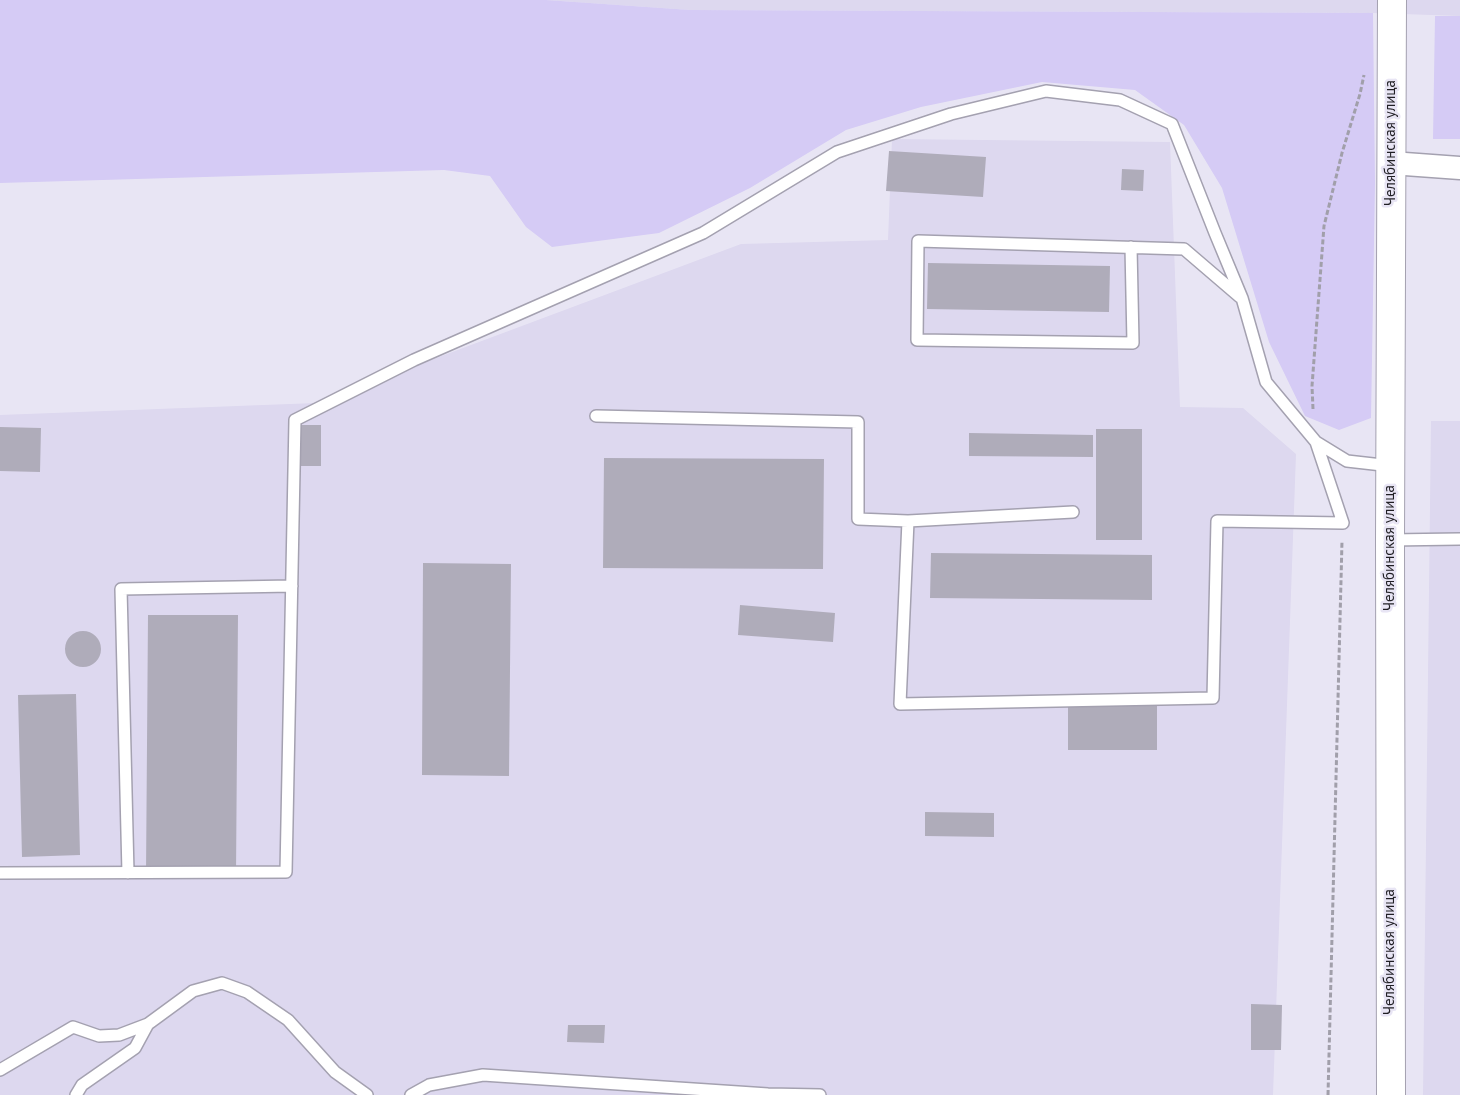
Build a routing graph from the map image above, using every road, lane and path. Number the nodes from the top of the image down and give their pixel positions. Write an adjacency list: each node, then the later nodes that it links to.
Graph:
1 (1392, 0): 3 (street, Челябинская улица)
2 (1364, 75): 8 (path)
3 (1391, 164): 4 (street); 9 (street, Челябинская улица)
4 (1460, 168)
5 (1131, 247): 5 (lane); 6 (lane)
6 (1242, 298): 8 (lane); 15 (lane)
7 (596, 416): 11 (lane)
8 (1316, 442): 9 (lane); 12 (lane)
9 (1390, 466): 14 (street, Челябинская улица)
10 (1073, 512): 11 (lane)
11 (908, 521): 12 (lane)
12 (1343, 523): 24 (path)
13 (1460, 539): 14 (lane)
14 (1390, 540): 25 (street, Челябинская улица)
15 (292, 586): 17 (lane); 17 (lane)
16 (0, 873): 17 (lane)
17 (128, 873)
18 (148, 1024): 19 (lane); 20 (lane); 21 (lane)
19 (0, 1070)
20 (76, 1095)
21 (367, 1095)
22 (412, 1095): 23 (lane)
23 (820, 1095)
24 (1328, 1095)
25 (1391, 1095)

